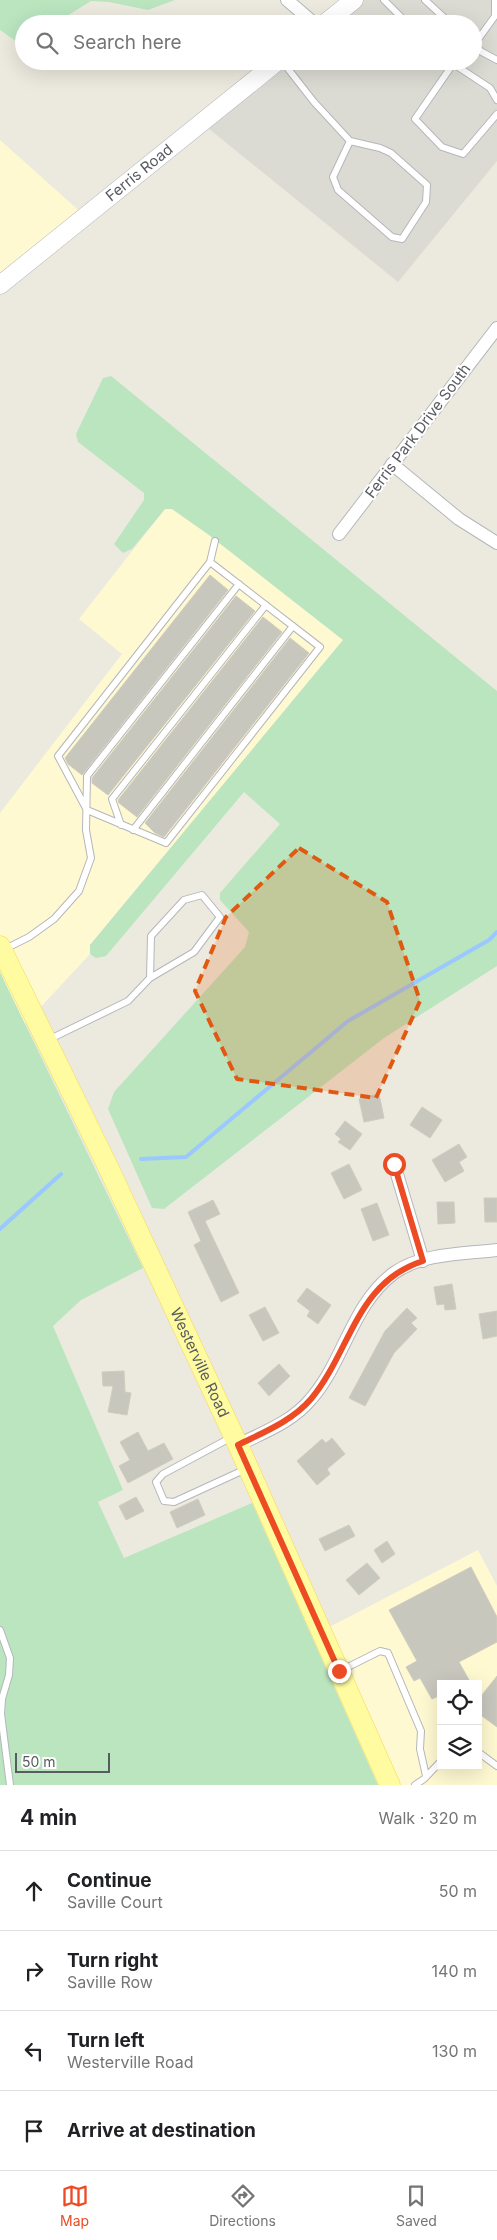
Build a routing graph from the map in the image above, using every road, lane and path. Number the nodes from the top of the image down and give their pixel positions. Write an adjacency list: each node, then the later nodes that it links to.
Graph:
1 (287, 0): 6 (street)
2 (354, 0): 7 (main road)
3 (384, 0): 8 (lane)
4 (424, 0): 9 (lane)
5 (495, 0): 10 (lane)
6 (304, 15)
7 (335, 15)
8 (399, 15)
9 (441, 15)
10 (482, 33)
11 (482, 52): 12 (lane)
12 (497, 60)
13 (267, 70): 20 (main road, Ferris Road)
14 (289, 70): 19 (lane)
15 (446, 70): 18 (lane)
16 (462, 70): 17 (lane)
17 (497, 100)
18 (497, 114)
19 (350, 141): 19 (lane)
20 (1, 283)
21 (497, 328): 22 (street, Ferris Park Drive South)
22 (392, 464): 23 (street, Ferris Park Drive South); 25 (street)
23 (339, 534)
24 (215, 541): 26 (lane)
25 (497, 544)
26 (210, 562): 27 (lane); 30 (lane)
27 (239, 584): 28 (lane); 30 (lane)
28 (266, 605): 29 (lane); 31 (lane)
29 (293, 626): 32 (lane); 32 (lane)
30 (87, 810): 31 (lane); 33 (lane)
31 (121, 825): 32 (lane)
32 (133, 830)
33 (1, 949): 35 (main road, Westerville Road)
34 (150, 978): 34 (lane); 35 (lane)
35 (46, 1041): 39 (main road, Westerville Road)
36 (394, 1164): 38 (street)
37 (497, 1250): 38 (street)
38 (423, 1261): 39 (street)
39 (236, 1441): 40 (main road, Westerville Road); 40 (lane)
40 (248, 1468): 42 (main road, Westerville Road)
41 (0, 1630): 47 (lane)
42 (339, 1671): 46 (lane); 48 (main road, Westerville Road)
43 (482, 1755): 45 (lane)
44 (437, 1765): 46 (lane)
45 (497, 1766)
46 (426, 1776): 49 (lane)
47 (10, 1785)
48 (390, 1785)
49 (415, 1785)

